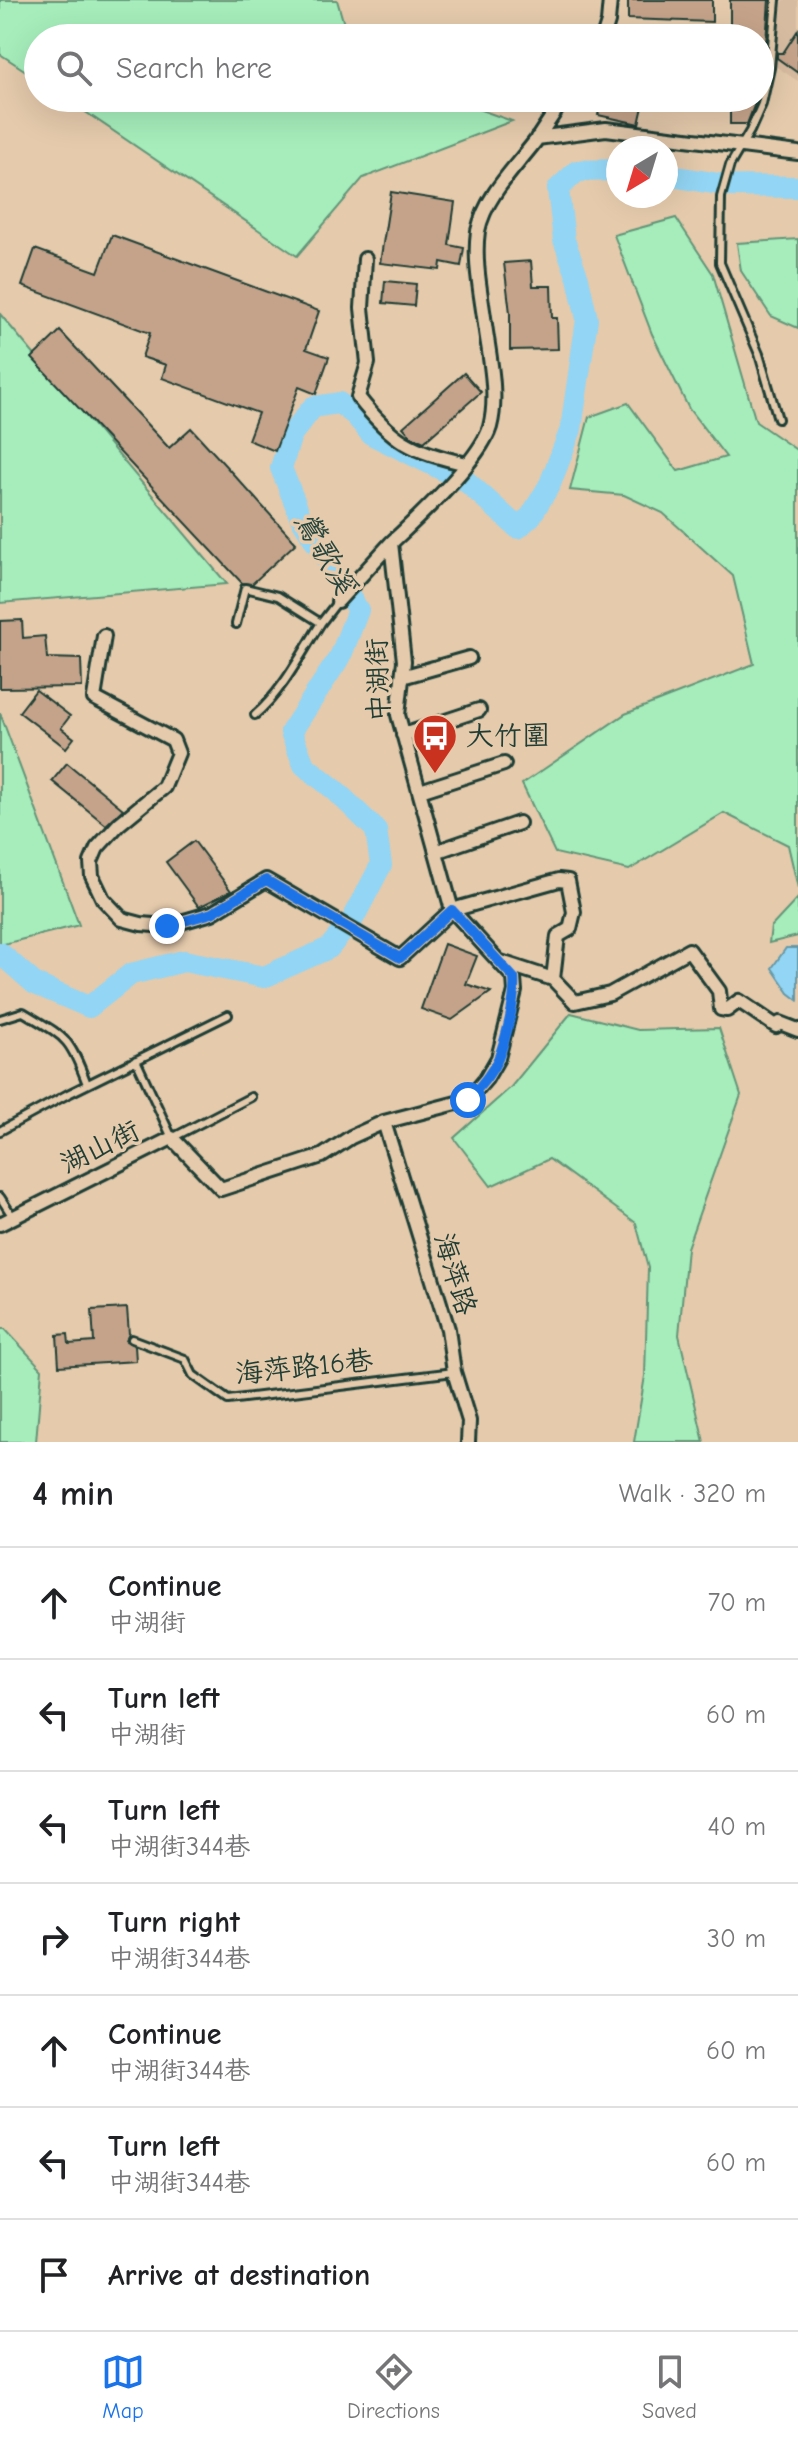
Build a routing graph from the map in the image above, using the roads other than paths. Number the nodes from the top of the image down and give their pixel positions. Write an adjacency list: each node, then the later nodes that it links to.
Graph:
1 (610, 0): 3 (street)
2 (776, 0): 4 (lane)
3 (607, 24)
4 (774, 24)
5 (555, 112): 7 (street)
6 (758, 112): 8 (lane)
7 (537, 138): 8 (street); 12 (street)
8 (739, 148): 9 (street); 11 (lane)
9 (798, 153)
10 (365, 259): 12 (street)
11 (778, 419)
12 (464, 467): 13 (street)
13 (391, 543): 14 (street); 19 (street, 中湖街)
14 (338, 601): 15 (lane)
15 (321, 623): 16 (lane); 21 (lane)
16 (236, 624)
17 (104, 636): 27 (street)
18 (469, 658): 19 (street)
19 (402, 677): 22 (street, 中湖街)
20 (479, 710): 22 (street)
21 (255, 715)
22 (403, 735): 24 (street, 中湖街)
23 (504, 764): 24 (street)
24 (420, 791): 26 (street, 中湖街)
25 (519, 823): 26 (street)
26 (438, 851): 27 (street, 中湖街)
27 (452, 910): 28 (street, 中湖街); 29 (street)
28 (501, 962): 29 (street); 36 (street, 中湖街)
29 (553, 979): 32 (street)
30 (228, 1015): 33 (lane)
31 (0, 1019): 34 (lane)
32 (798, 1030)
33 (136, 1060): 34 (lane); 38 (lane)
34 (87, 1084): 37 (lane)
35 (251, 1097): 38 (lane)
36 (384, 1122): 38 (street, 湖山街); 43 (street, 海萍路)
37 (0, 1131)
38 (172, 1138): 40 (street, 湖山街)
39 (0, 1197): 40 (lane)
40 (13, 1217): 41 (street, 湖山街)
41 (0, 1224)
42 (132, 1339): 43 (lane, 海萍路16巷)
43 (454, 1372): 44 (street, 海萍路)
44 (468, 1442)

